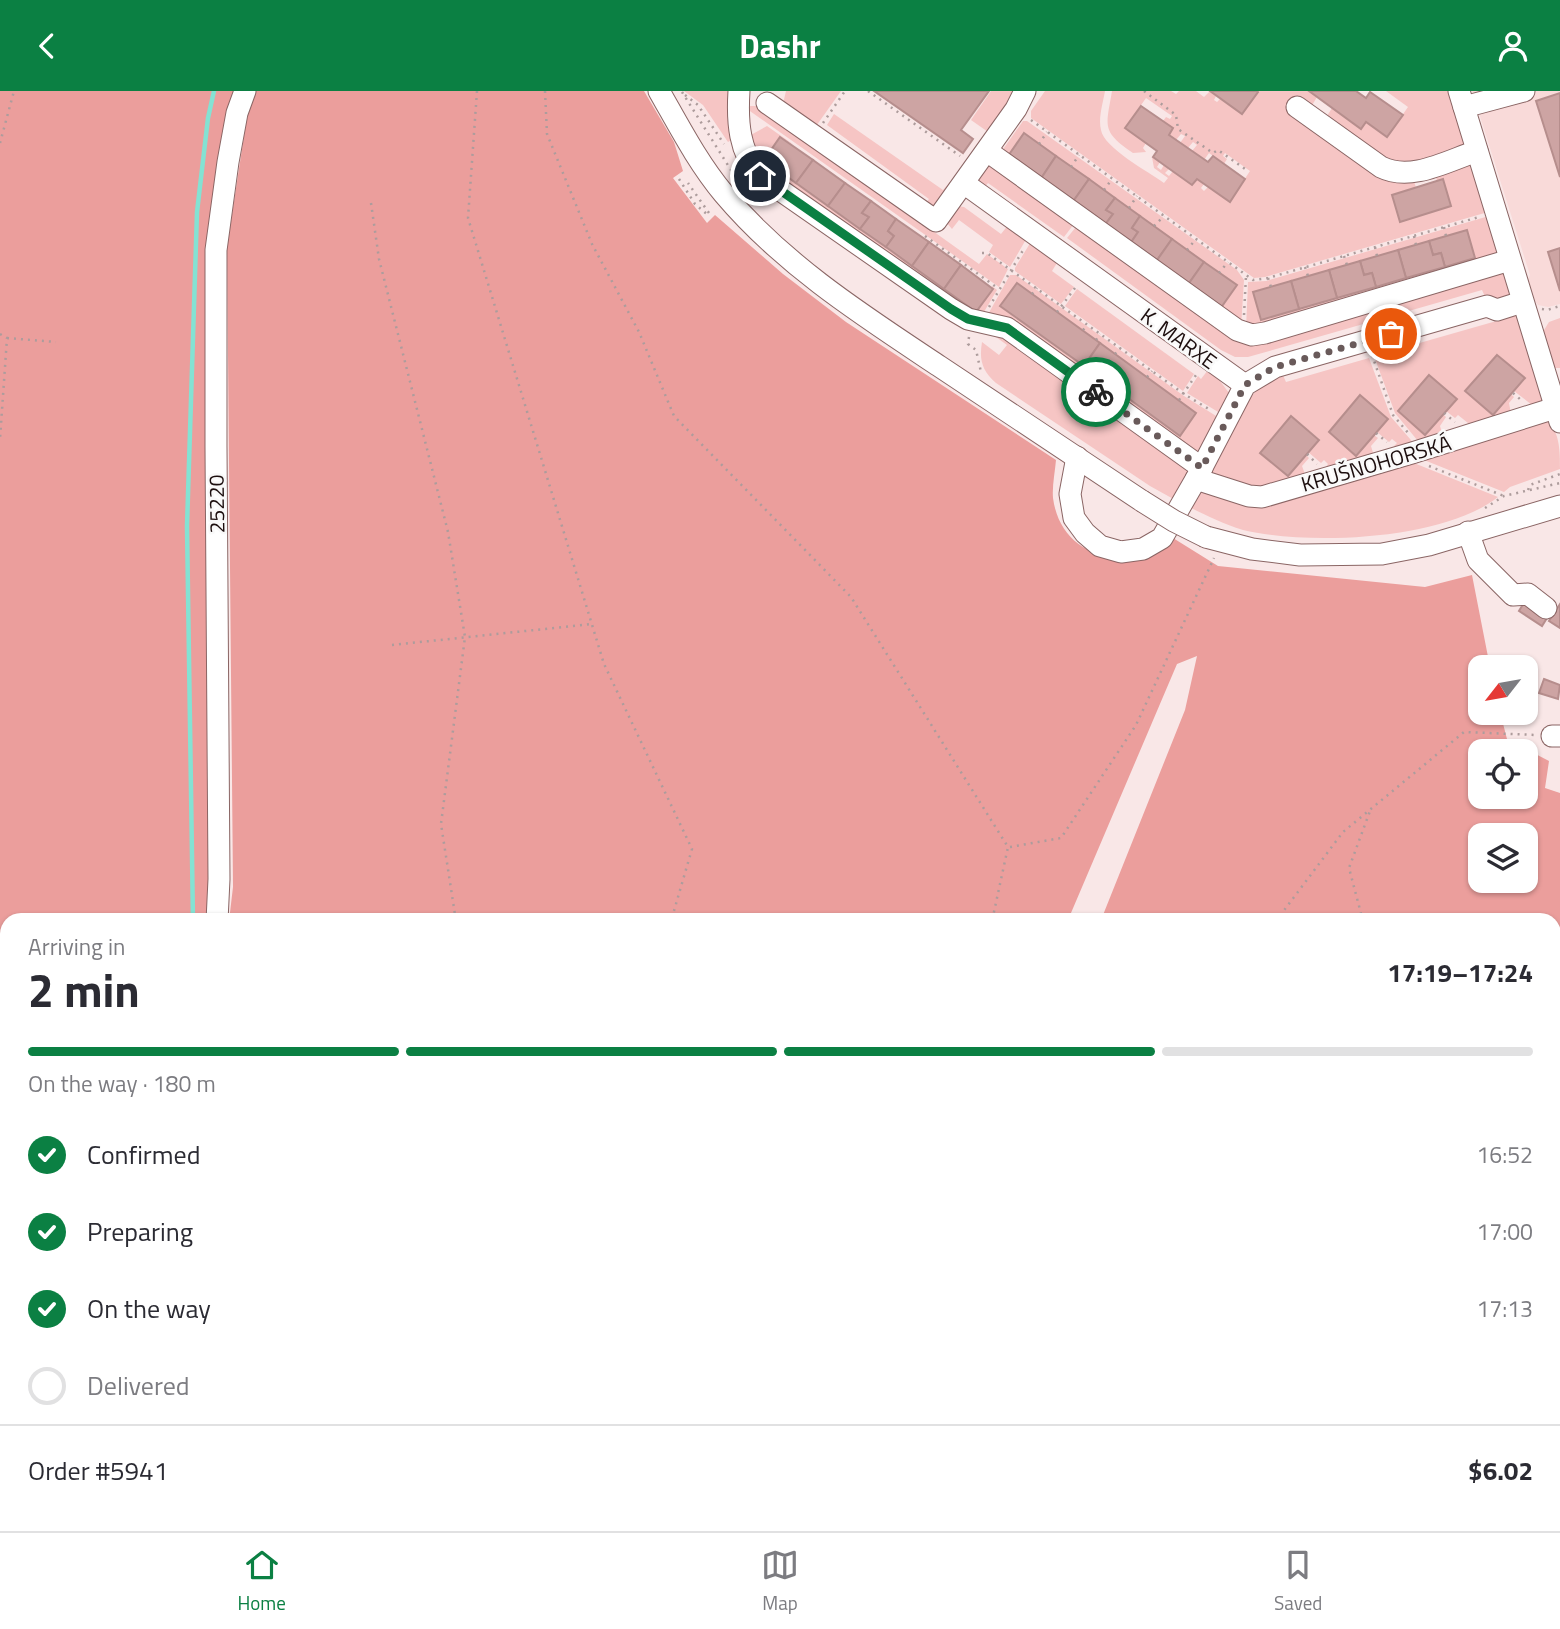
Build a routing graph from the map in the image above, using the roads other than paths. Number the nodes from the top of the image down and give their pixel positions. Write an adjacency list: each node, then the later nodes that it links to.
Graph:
1 (245, 91): 21 (street, 25220)
2 (659, 91): 16 (street)
3 (739, 91): 17 (street, KRUŠNOHORSKÁ)
4 (747, 91): 7 (street)
5 (1524, 91): 8 (street)
6 (1028, 92): 11 (street)
7 (772, 97): 11 (street)
8 (1462, 99): 10 (street, KRUŠNOHORSKÁ)
9 (1297, 107): 10 (street)
10 (1477, 151): 12 (street, KRUŠNOHORSKÁ)
11 (976, 168): 12 (street); 14 (street, K. MARXE)
12 (1510, 260): 13 (street, KRUŠNOHORSKÁ)
13 (1522, 302): 14 (street); 15 (street, KRUŠNOHORSKÁ)
14 (1245, 385): 17 (street)
15 (1557, 415): 17 (street, KRUŠNOHORSKÁ)
16 (1077, 457): 17 (street); 19 (street, bridge)
17 (1199, 473)
18 (1560, 506): 19 (street)
19 (1468, 532): 20 (street)
20 (1546, 608)
21 (217, 913)

